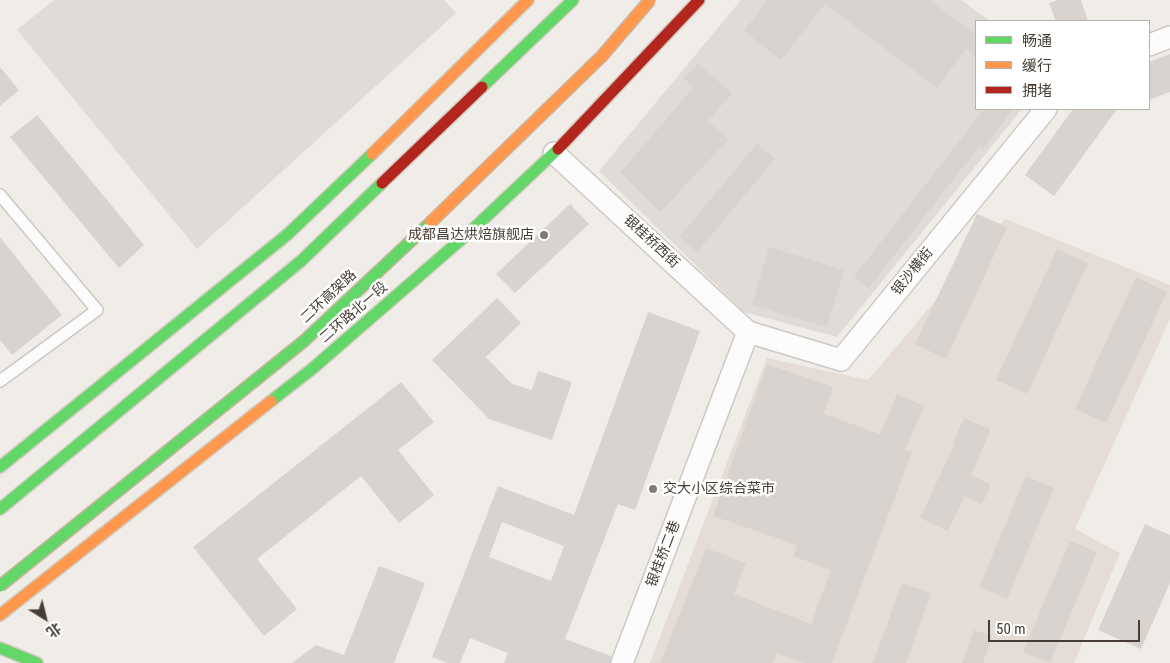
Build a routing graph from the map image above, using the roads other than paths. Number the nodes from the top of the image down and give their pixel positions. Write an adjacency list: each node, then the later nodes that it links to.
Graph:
1 (528, 0): 12 (main road)
2 (573, 0): 13 (main road)
3 (650, 0): 14 (main road, 二环高架路, bridge)
4 (698, 0): 8 (main road, 二环路北一段)
5 (1170, 37): 6 (street)
6 (1150, 45)
7 (1045, 110): 10 (street, 银沙横街)
8 (554, 153): 10 (street, 银桂桥西街); 15 (main road, 二环路北一段)
9 (0, 195): 11 (lane)
10 (748, 332): 18 (street, 银桂桥二巷)
11 (0, 381)
12 (0, 467)
13 (0, 509)
14 (0, 586)
15 (0, 616)
16 (0, 648): 17 (main road)
17 (37, 663)
18 (622, 663)

